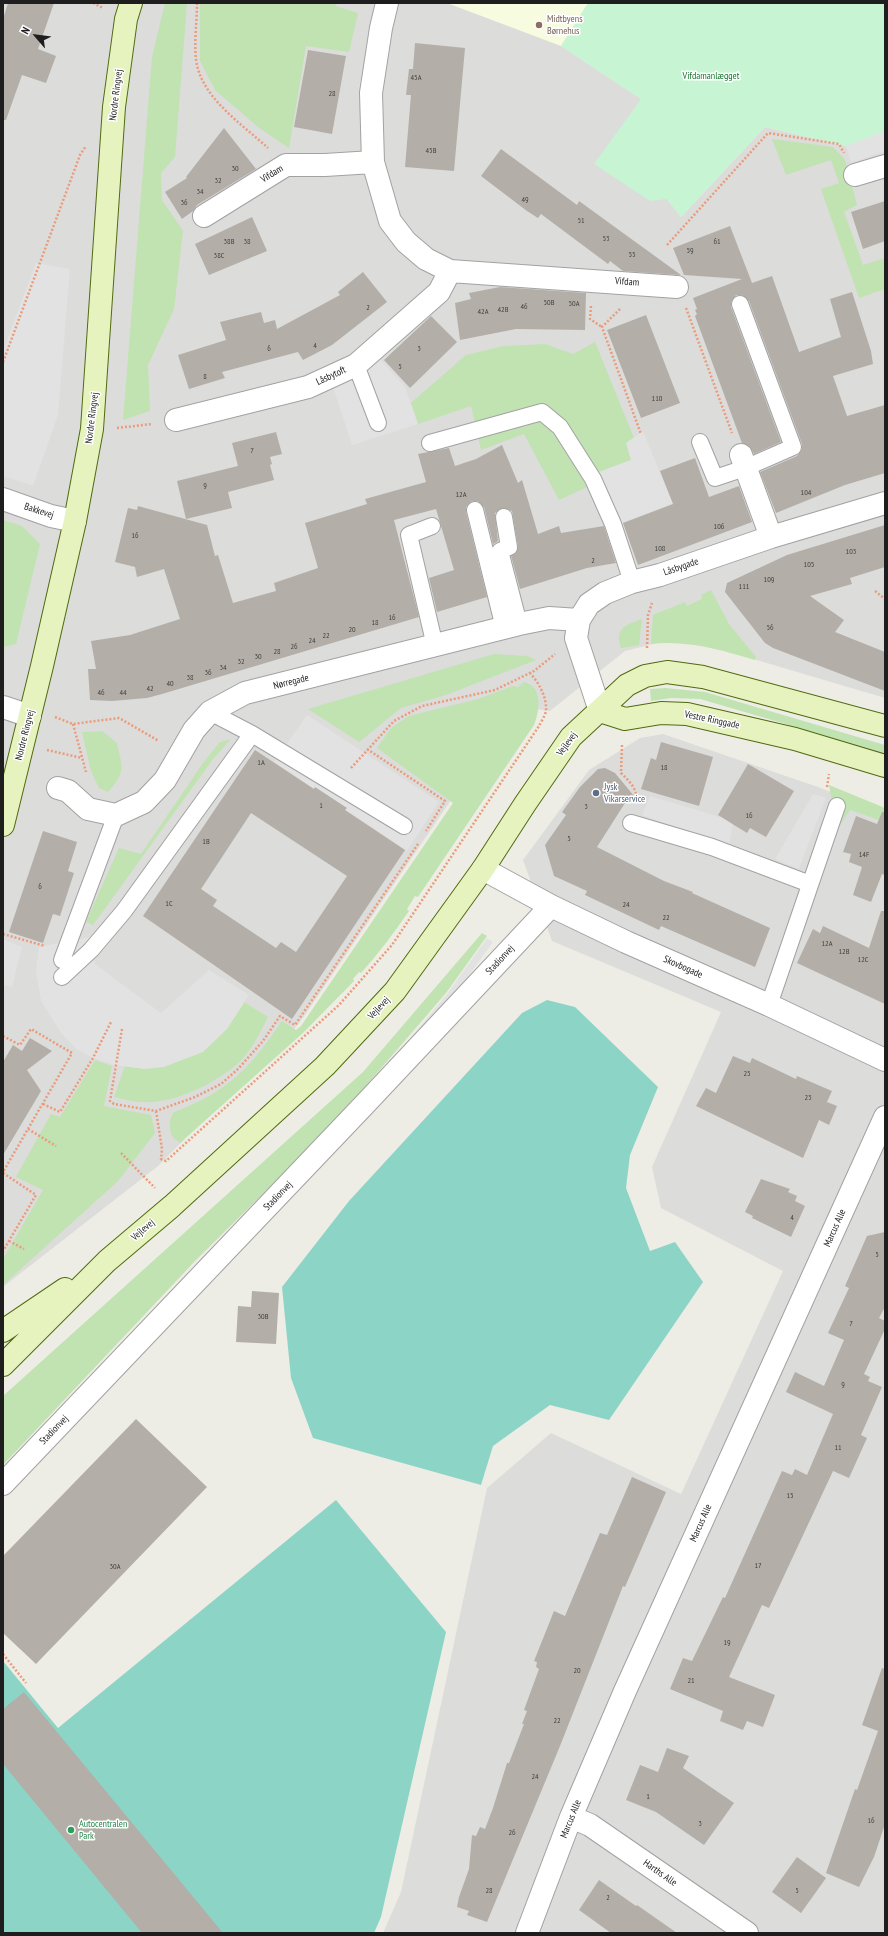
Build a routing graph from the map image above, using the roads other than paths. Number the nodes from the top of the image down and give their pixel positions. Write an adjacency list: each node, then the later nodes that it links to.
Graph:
1 (131, 3): 20 (main road, Nordre Ringvej)
2 (387, 3): 3 (street, Vifdam)
3 (373, 162): 6 (street, Vifdam); 7 (street, Vifdam)
4 (885, 166): 5 (street)
5 (855, 175)
6 (204, 216)
7 (450, 271): 8 (street, Vifdam); 10 (street, Låsbytoft)
8 (678, 286)
9 (740, 304): 15 (lane)
10 (356, 365): 11 (street, Låsbytoft); 12 (lane)
11 (176, 420)
12 (378, 423)
13 (700, 442): 15 (lane)
14 (430, 443): 23 (lane)
15 (743, 462): 22 (street)
16 (3, 499): 20 (street, Bakkevej)
17 (885, 503): 22 (street, Låsbygade)
18 (475, 510): 24 (lane)
19 (504, 517): 24 (lane)
20 (75, 521): 30 (main road, Nordre Ringvej)
21 (432, 526): 26 (lane)
22 (771, 537): 23 (street, Låsbygade)
23 (632, 582): 25 (street, Låsbygade)
24 (511, 626): 25 (street, Nørregade); 26 (street, Nørregade)
25 (578, 629): 28 (street)
26 (435, 646): 29 (street, Nørregade)
27 (3, 707): 30 (street)
28 (600, 711): 31 (main road); 33 (main road, Vestre Ringgade); 40 (main road, Vejlevej)
29 (210, 712): 32 (lane); 36 (street, Nørregade)
30 (30, 716): 38 (main road, Nordre Ringvej)
31 (885, 726)
32 (252, 734): 39 (lane); 44 (lane)
33 (885, 766)
34 (58, 788): 36 (street)
35 (837, 806): 41 (lane)
36 (116, 815): 43 (lane)
37 (631, 823): 41 (lane)
38 (3, 826)
39 (404, 826)
40 (483, 869): 42 (street, Skovbogade); 48 (main road, Vejlevej)
41 (810, 884): 45 (lane)
42 (551, 906): 45 (street, Skovbogade); 51 (street, Stadionvej)
43 (62, 960)
44 (62, 977)
45 (768, 1005): 46 (street, Skovbogade)
46 (885, 1060)
47 (885, 1117): 52 (street, Marcus Alle)
48 (107, 1261): 49 (main road, Vejlevej); 50 (main road, Vejlevej)
49 (3, 1331)
50 (3, 1365)
51 (3, 1484)
52 (572, 1817): 53 (street, Marcus Alle); 54 (street, Harths Alle)
53 (527, 1933)
54 (747, 1933)

